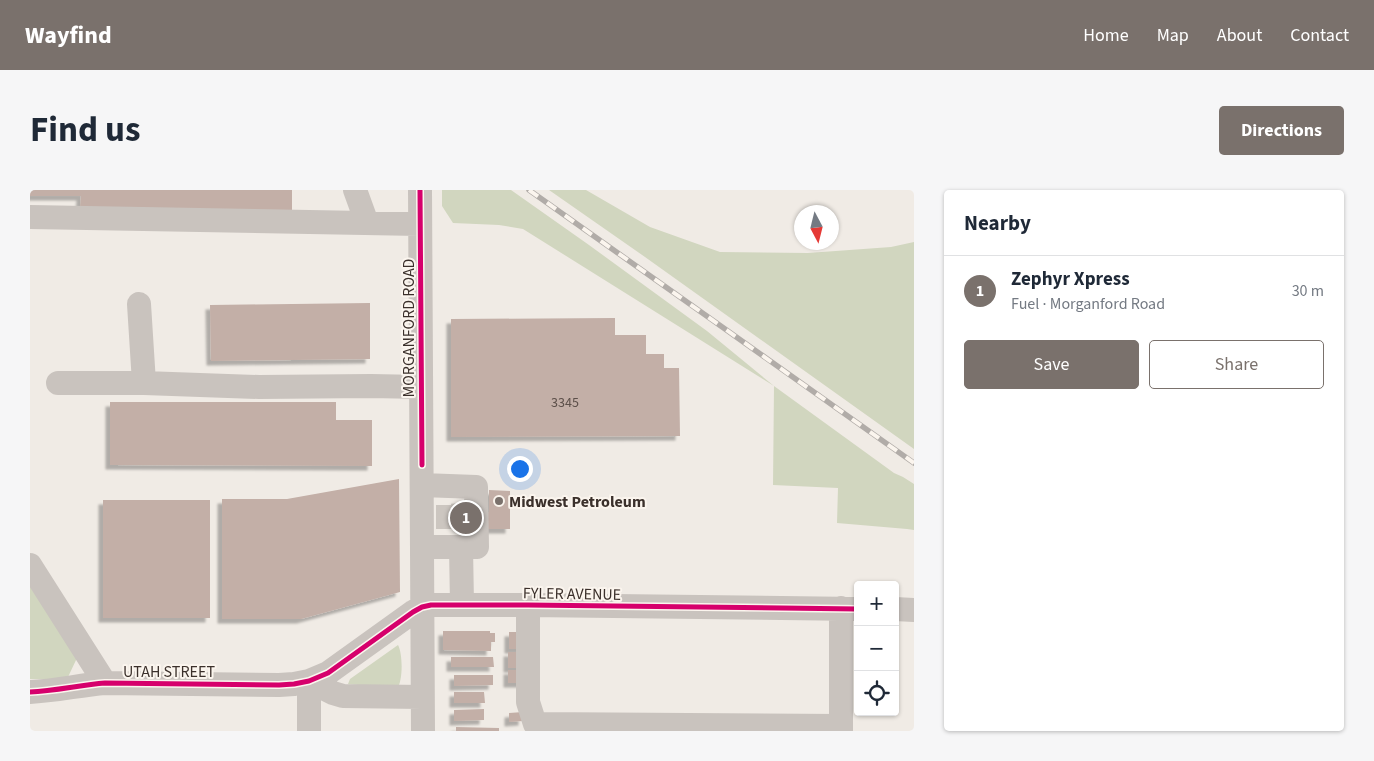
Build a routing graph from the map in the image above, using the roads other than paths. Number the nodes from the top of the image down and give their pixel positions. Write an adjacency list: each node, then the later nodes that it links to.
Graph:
1 (356, 190): 4 (street)
2 (420, 190): 5 (street, MORGANFORD ROAD)
3 (30, 217): 4 (street)
4 (367, 223): 5 (street)
5 (420, 224): 9 (street, MORGANFORD ROAD)
6 (139, 304): 8 (street)
7 (58, 383): 8 (street)
8 (144, 383): 9 (street)
9 (421, 387): 10 (street, MORGANFORD ROAD)
10 (422, 485): 11 (street); 12 (street, MORGANFORD ROAD)
11 (458, 538): 12 (street); 14 (street)
12 (422, 547): 16 (street, MORGANFORD ROAD)
13 (30, 565): 21 (street)
14 (462, 604): 15 (street, FYLER AVENUE); 16 (street, FYLER AVENUE)
15 (528, 605): 17 (street, FYLER AVENUE); 24 (street)
16 (422, 607): 20 (street, FYLER AVENUE); 23 (street, MORGANFORD ROAD)
17 (850, 608): 25 (street)
18 (899, 609): 19 (street)
19 (914, 610)
20 (309, 681): 21 (street, UTAH STREET); 23 (street); 26 (street)
21 (105, 684): 22 (street, UTAH STREET)
22 (30, 692)
23 (422, 696): 27 (street, MORGANFORD ROAD)
24 (536, 727): 25 (street)
25 (842, 729)
26 (308, 731)
27 (423, 731)

